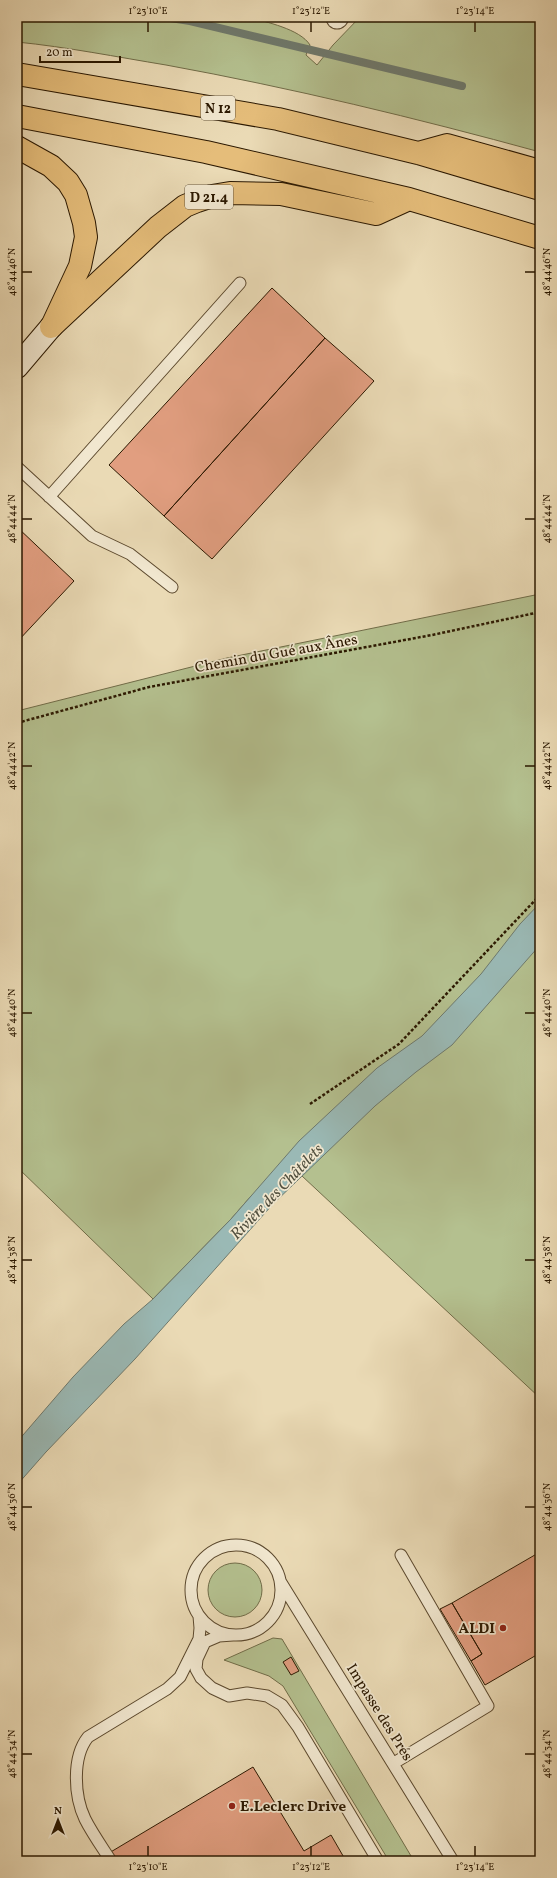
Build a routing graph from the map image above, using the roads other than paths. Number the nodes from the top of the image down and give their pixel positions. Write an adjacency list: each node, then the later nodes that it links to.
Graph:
1 (17, 74): 4 (main road, N 12)
2 (17, 116): 7 (main road)
3 (17, 147): 10 (main road, D 21.4)
4 (418, 153): 5 (main road); 6 (main road, N 12)
5 (540, 171)
6 (540, 189)
7 (410, 199): 8 (main road); 10 (main road, D 21.4)
8 (540, 238)
9 (240, 283): 13 (lane)
10 (51, 327): 11 (main road, D 21.4)
11 (17, 367)
12 (17, 467): 13 (lane)
13 (49, 497): 14 (lane)
14 (172, 586)
15 (401, 1555): 19 (lane)
16 (280, 1581): 17 (lane, Impasse des Prés); 18 (lane, Impasse des Prés); 19 (lane, Impasse des Prés)
17 (199, 1616): 18 (lane, Impasse des Prés); 20 (lane)
18 (233, 1635): 21 (lane)
19 (394, 1763): 22 (lane, Impasse des Prés)
20 (111, 1861)
21 (378, 1861)
22 (453, 1861)

